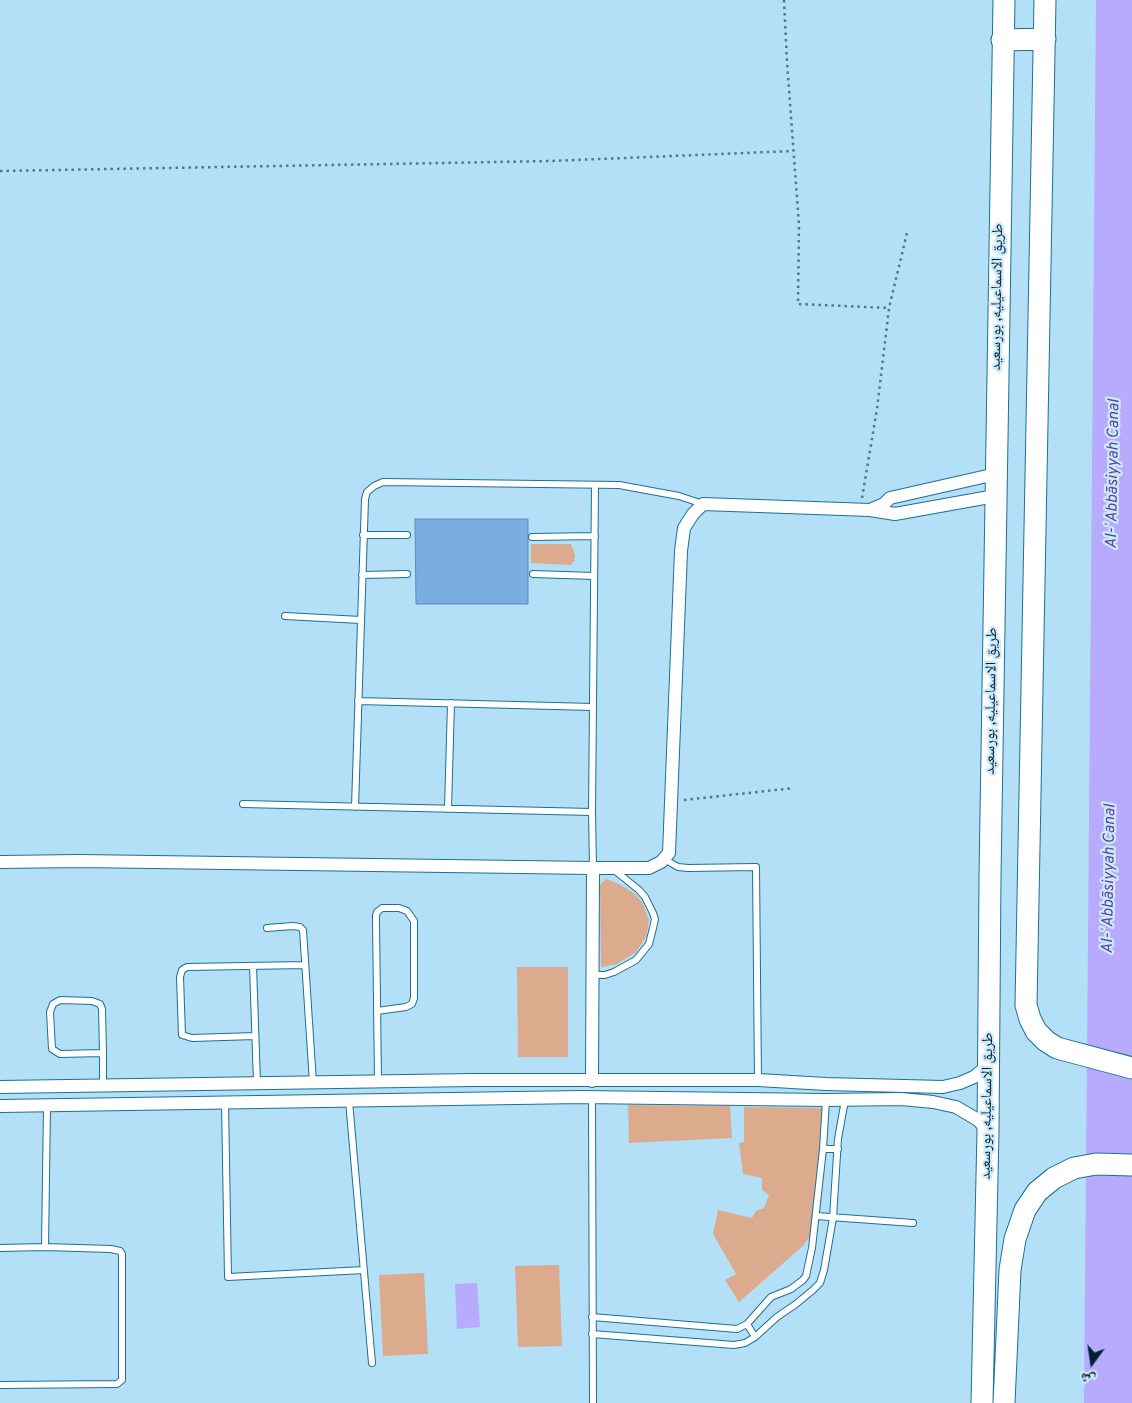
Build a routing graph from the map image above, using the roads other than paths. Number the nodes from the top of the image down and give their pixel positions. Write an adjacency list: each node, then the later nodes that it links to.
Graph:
1 (1004, 0): 4 (highway, طريق الاسماعيليه, بورسعيد)
2 (1045, 0): 3 (highway)
3 (1045, 39): 4 (highway); 39 (highway)
4 (1002, 40): 5 (highway, طريق الاسماعيليه, بورسعيد)
5 (996, 474): 7 (highway, طريق الاسماعيليه, بورسعيد); 9 (street)
6 (595, 485): 8 (lane); 10 (lane); 12 (lane)
7 (995, 496): 9 (street); 38 (highway, طريق الاسماعيليه, بورسعيد)
8 (703, 504): 9 (street); 27 (street)
9 (870, 510)
10 (363, 535): 11 (lane); 16 (lane)
11 (407, 535)
12 (595, 536): 13 (lane); 17 (lane)
13 (532, 537)
14 (407, 574): 16 (lane)
15 (533, 574): 17 (lane)
16 (362, 575): 19 (lane)
17 (594, 576): 22 (lane)
18 (285, 616): 19 (lane)
19 (361, 620): 20 (lane)
20 (358, 701): 21 (lane); 24 (lane)
21 (451, 703): 22 (lane); 25 (lane)
22 (593, 707): 26 (lane)
23 (243, 804): 24 (lane)
24 (355, 807): 25 (lane)
25 (448, 809): 26 (lane)
26 (592, 812): 30 (lane)
27 (664, 859): 29 (street); 42 (lane)
28 (0, 862): 30 (street)
29 (611, 867): 30 (street); 34 (lane)
30 (593, 868): 34 (street)
31 (266, 928): 32 (lane)
32 (305, 965): 33 (lane); 44 (lane)
33 (253, 966): 36 (lane); 36 (lane)
34 (591, 975): 41 (street)
35 (377, 1011): 35 (lane); 43 (lane)
36 (255, 1036): 45 (lane)
37 (103, 1053): 37 (lane); 47 (lane)
38 (989, 1065): 46 (street); 59 (highway, طريق الاسماعيليه, بورسعيد)
39 (1132, 1068)
40 (473, 1080): 41 (street); 43 (street); 51 (street)
41 (592, 1080): 42 (street); 50 (street); 50 (street)
42 (758, 1080): 46 (street)
43 (378, 1081): 44 (street); 52 (street)
44 (313, 1083): 45 (street)
45 (257, 1084): 47 (street)
46 (826, 1084): 53 (street)
47 (103, 1086): 49 (street)
48 (0, 1087): 49 (street)
49 (48, 1087): 58 (street)
50 (592, 1097): 51 (street); 53 (street); 69 (lane)
51 (473, 1098): 52 (street)
52 (379, 1100): 55 (street)
53 (826, 1100): 54 (street); 60 (lane)
54 (845, 1100): 59 (street); 61 (lane)
55 (349, 1101): 56 (street); 68 (lane)
56 (225, 1102): 58 (street); 68 (lane)
57 (0, 1106): 58 (street)
58 (47, 1106): 66 (lane)
59 (988, 1131): 76 (highway, طريق الاسماعيليه, بورسعيد)
60 (823, 1149): 61 (lane); 63 (lane)
61 (838, 1149): 64 (lane)
62 (1132, 1165): 77 (highway)
63 (816, 1216): 64 (lane); 70 (lane)
64 (833, 1218): 65 (lane); 72 (lane)
65 (913, 1223)
66 (45, 1247): 67 (lane); 74 (lane)
67 (0, 1248)
68 (364, 1270): 73 (lane)
69 (592, 1317): 70 (lane); 71 (lane)
70 (747, 1324): 72 (lane)
71 (592, 1334): 72 (lane); 75 (lane)
72 (754, 1337)
73 (372, 1362)
74 (0, 1385)
75 (593, 1403)
76 (982, 1403)
77 (1004, 1403)

